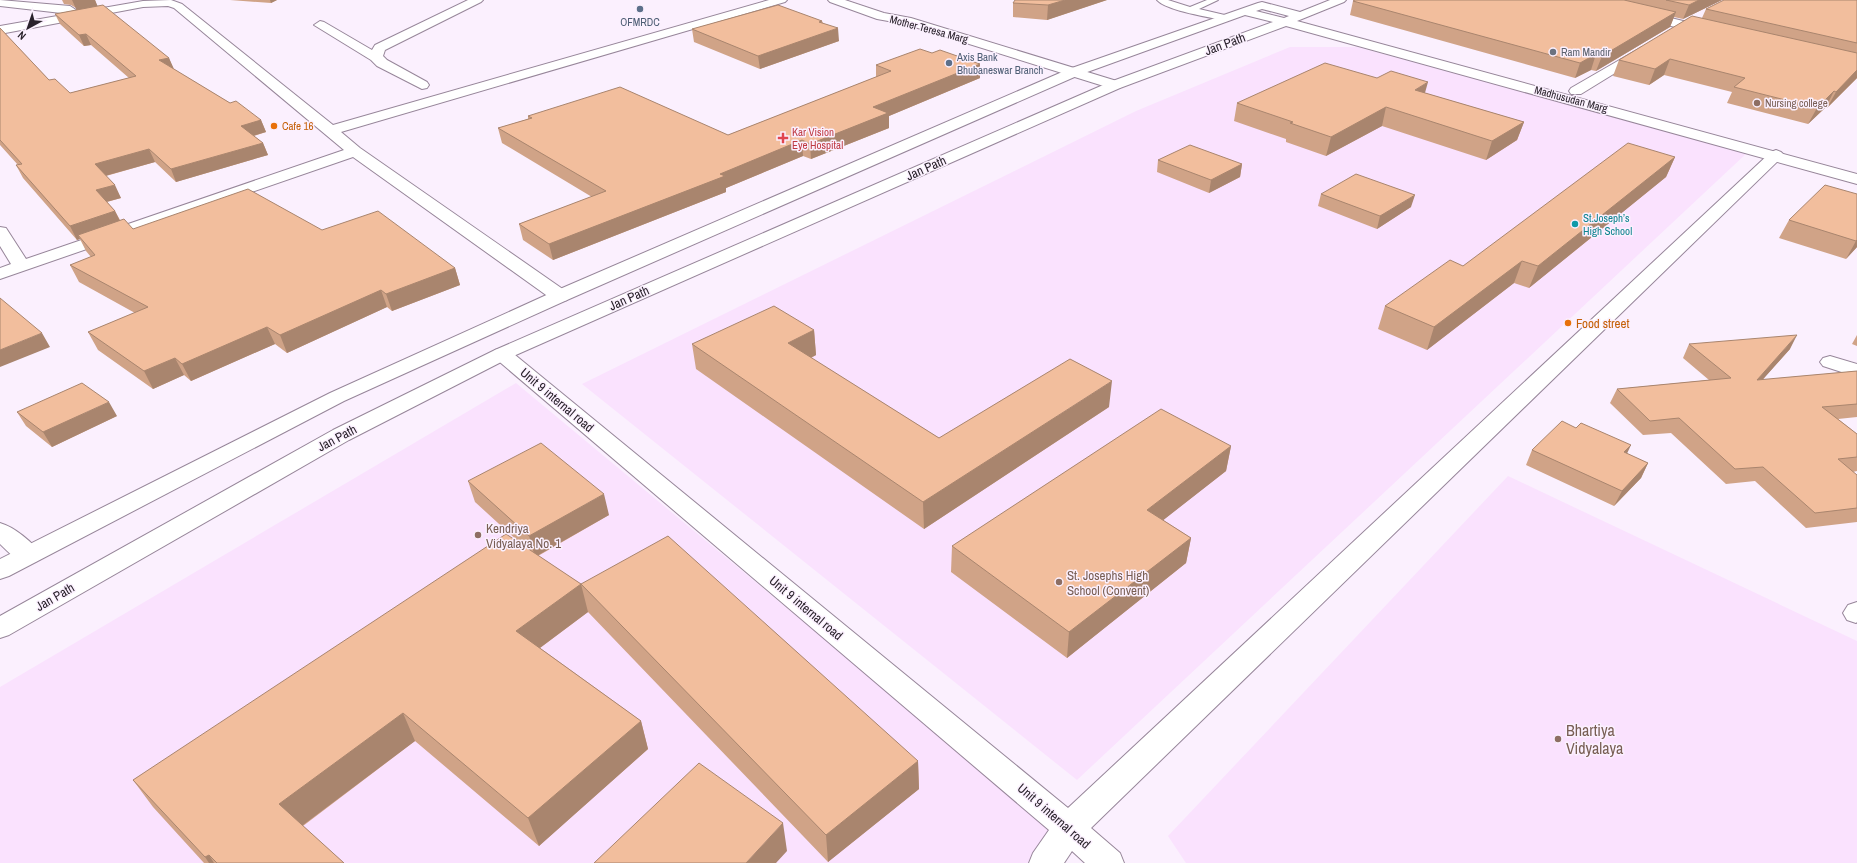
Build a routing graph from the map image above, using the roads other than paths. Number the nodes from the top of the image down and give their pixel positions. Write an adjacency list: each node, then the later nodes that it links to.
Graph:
1 (477, 0): 24 (street)
2 (781, 0): 33 (street)
3 (834, 0): 14 (street, Mother Teresa Marg)
4 (1162, 0): 10 (lane)
5 (1214, 0): 10 (lane)
6 (1277, 0): 9 (street)
7 (1340, 0): 17 (street, Jan Path)
8 (0, 3): 12 (street)
9 (1262, 5): 11 (street, Jan Path); 17 (street)
10 (1190, 10): 15 (lane)
11 (1244, 11): 15 (street, Jan Path); 17 (street)
12 (95, 12): 20 (street); 33 (street)
13 (1632, 13): 19 (street)
14 (881, 16): 25 (street, Mother Teresa Marg); 26 (street, Mother Teresa Marg)
15 (1226, 18): 26 (street, Jan Path)
16 (1699, 18): 19 (street)
17 (1293, 19): 30 (street, Jan Path); 31 (street, Madhusudan Marg); 35 (street, Madhusudan Marg)
18 (320, 25): 24 (street)
19 (1684, 25): 21 (street); 22 (street)
20 (0, 30)
21 (1671, 34)
22 (1722, 34)
23 (1651, 46): 31 (street)
24 (376, 57): 29 (street)
25 (991, 60)
26 (1074, 72): 28 (street, Jan Path); 30 (street, Mother Teresa Marg)
27 (1034, 75): 28 (street)
28 (1055, 81): 32 (street); 41 (street, Jan Path)
29 (422, 85)
30 (1115, 85): 32 (street, Jan Path)
31 (1576, 91): 36 (street, Madhusudan Marg)
32 (1095, 94): 42 (street, Jan Path)
33 (329, 131): 34 (street)
34 (355, 151): 39 (street); 41 (street)
35 (1776, 156): 37 (street, Madhusudan Marg); 49 (street)
36 (1857, 169)
37 (1857, 179)
38 (0, 232): 39 (street)
39 (21, 266): 40 (street)
40 (0, 274)
41 (560, 296): 46 (street, Jan Path)
42 (502, 354): 48 (street, Jan Path); 49 (street, Unit 9 internal road)
43 (1830, 362): 44 (street)
44 (1857, 371)
45 (0, 532): 46 (street)
46 (28, 555): 47 (street, Jan Path)
47 (0, 570)
48 (0, 628)
49 (1069, 828): 50 (street); 51 (street, Unit 9 internal road)
50 (1045, 863)
51 (1108, 863)

